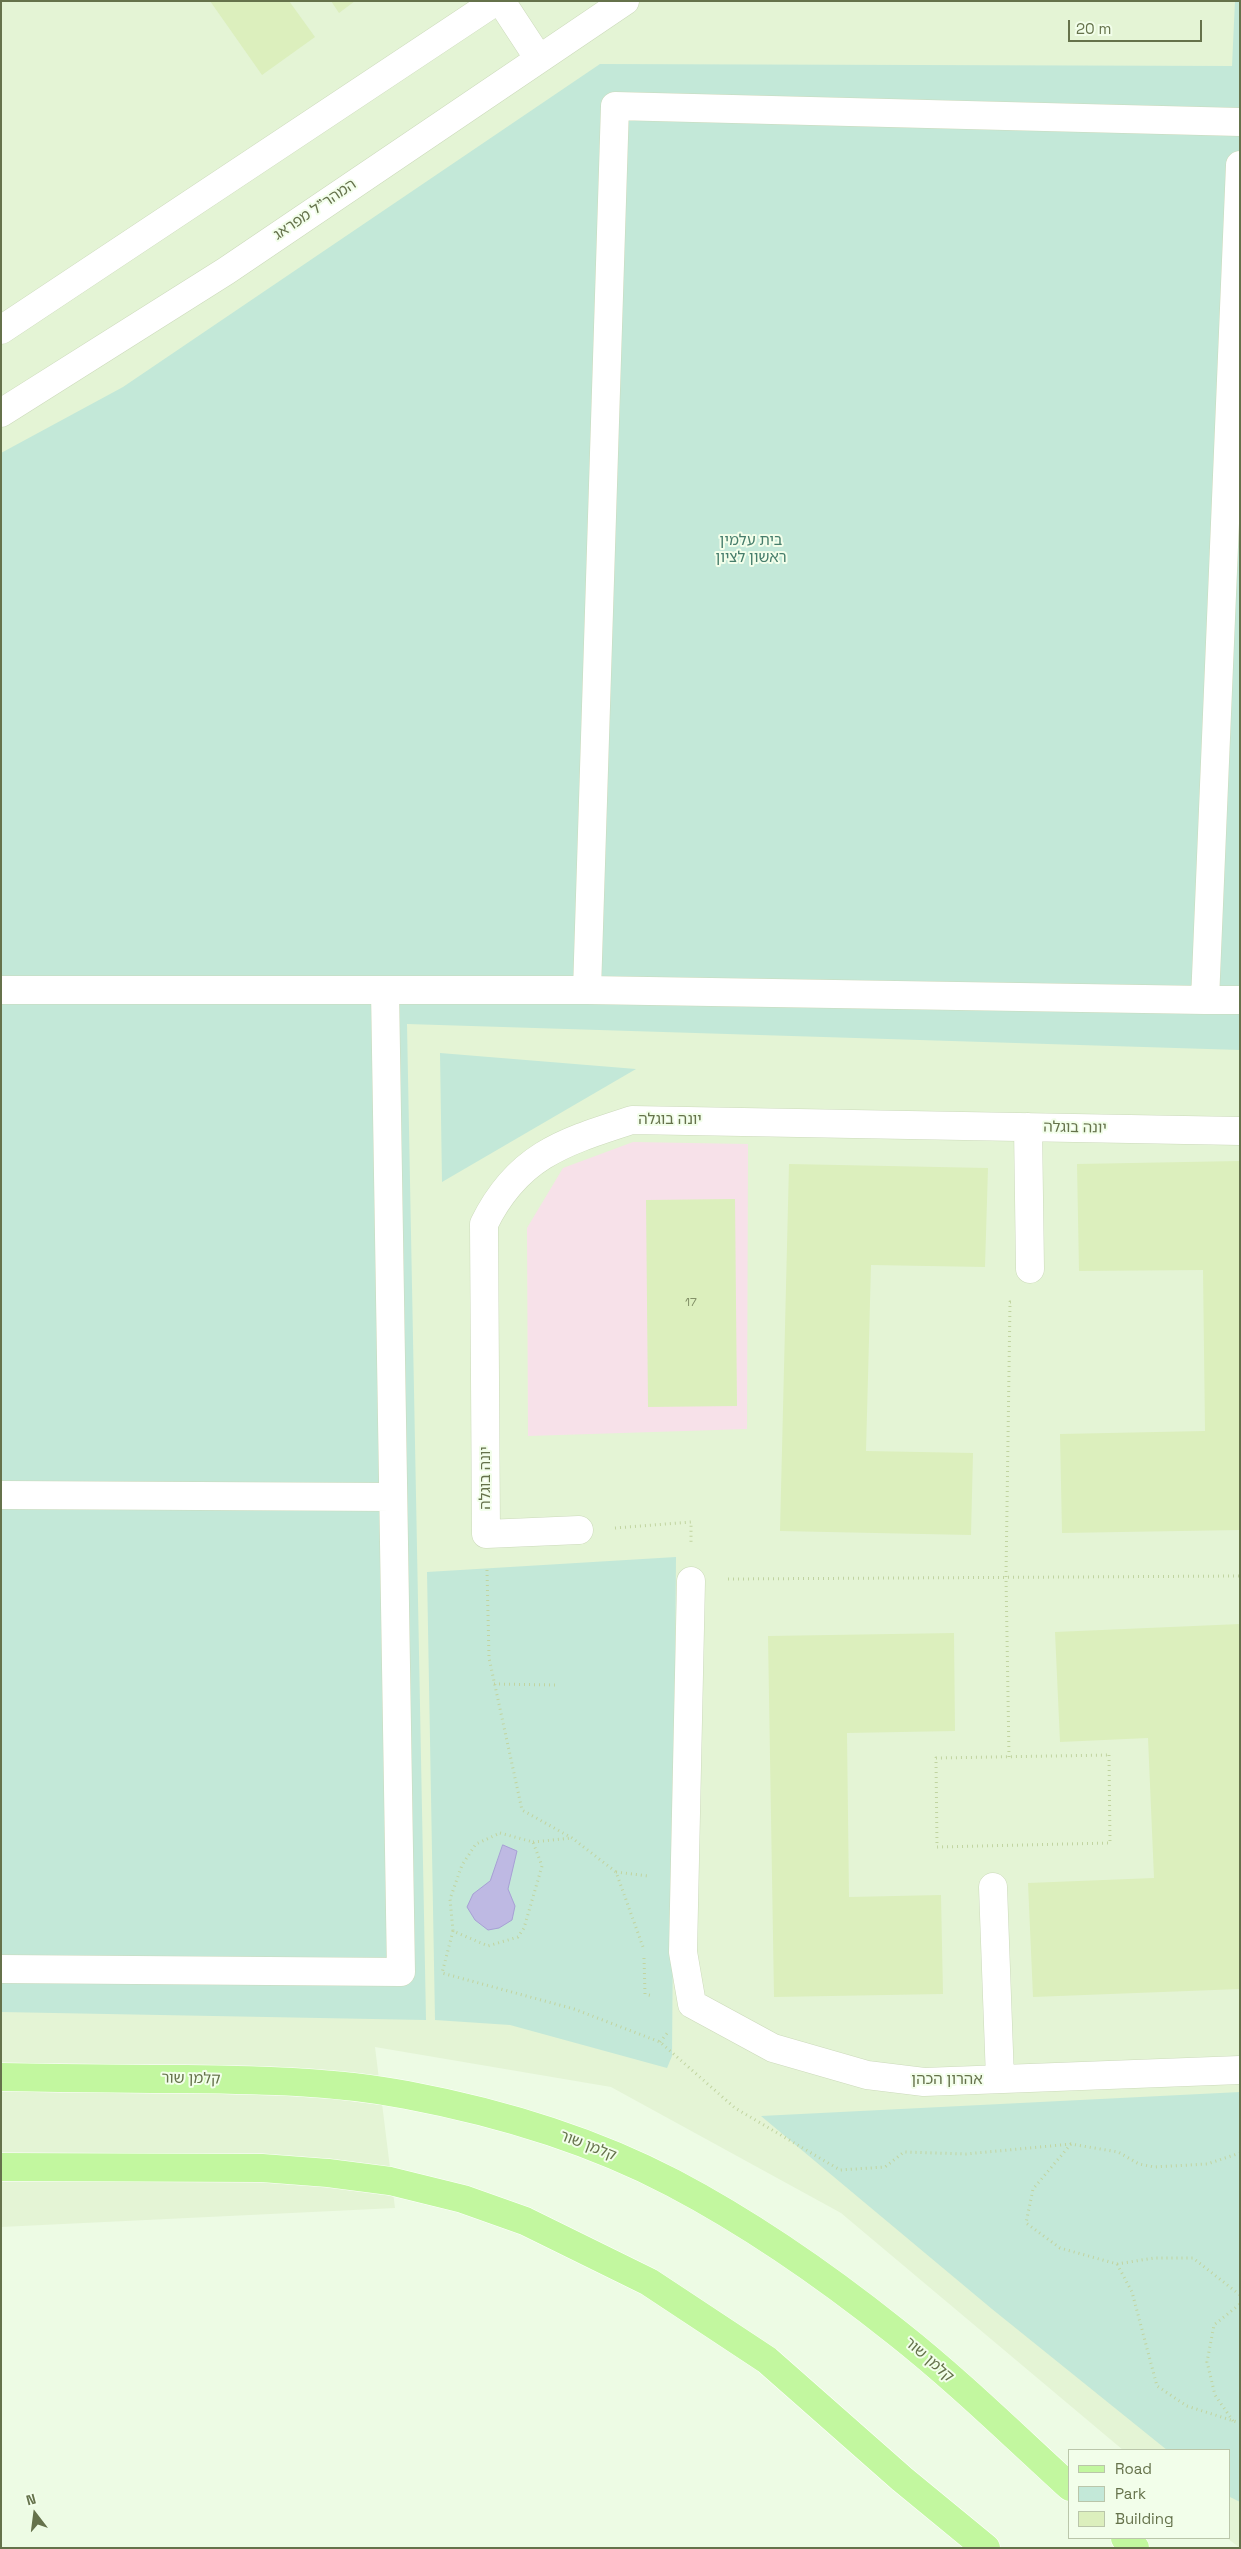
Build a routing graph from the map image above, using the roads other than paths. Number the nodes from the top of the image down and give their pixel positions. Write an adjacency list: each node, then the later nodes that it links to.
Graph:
1 (496, 1): 7 (street)
2 (501, 1): 4 (street)
3 (625, 1): 4 (street, המהר"ל מפראג)
4 (539, 59): 8 (street, המהר"ל מפראג)
5 (1240, 122): 11 (street)
6 (1240, 165): 12 (street)
7 (1, 330)
8 (1, 413)
9 (1, 990): 10 (street)
10 (385, 990): 11 (street); 18 (street)
11 (587, 990): 12 (street)
12 (1205, 1000): 13 (street)
13 (1240, 1000)
14 (1028, 1127): 15 (street, יונה בוגלה); 16 (street); 19 (street, יונה בוגלה)
15 (1240, 1131)
16 (1030, 1269)
17 (1, 1495): 18 (street)
18 (393, 1497): 22 (street)
19 (579, 1530)
20 (691, 1581): 25 (street, אהרון הכהן)
21 (993, 1887): 25 (street)
22 (1, 1969)
23 (1240, 2070): 25 (street, אהרון הכהן)
24 (1, 2077): 27 (main road, קלמן שור)
25 (1000, 2079)
26 (1, 2167): 28 (main road)
27 (1068, 2485)
28 (972, 2539): 30 (main road)
29 (1126, 2539): 31 (main road)
30 (986, 2548)
31 (1136, 2548)

